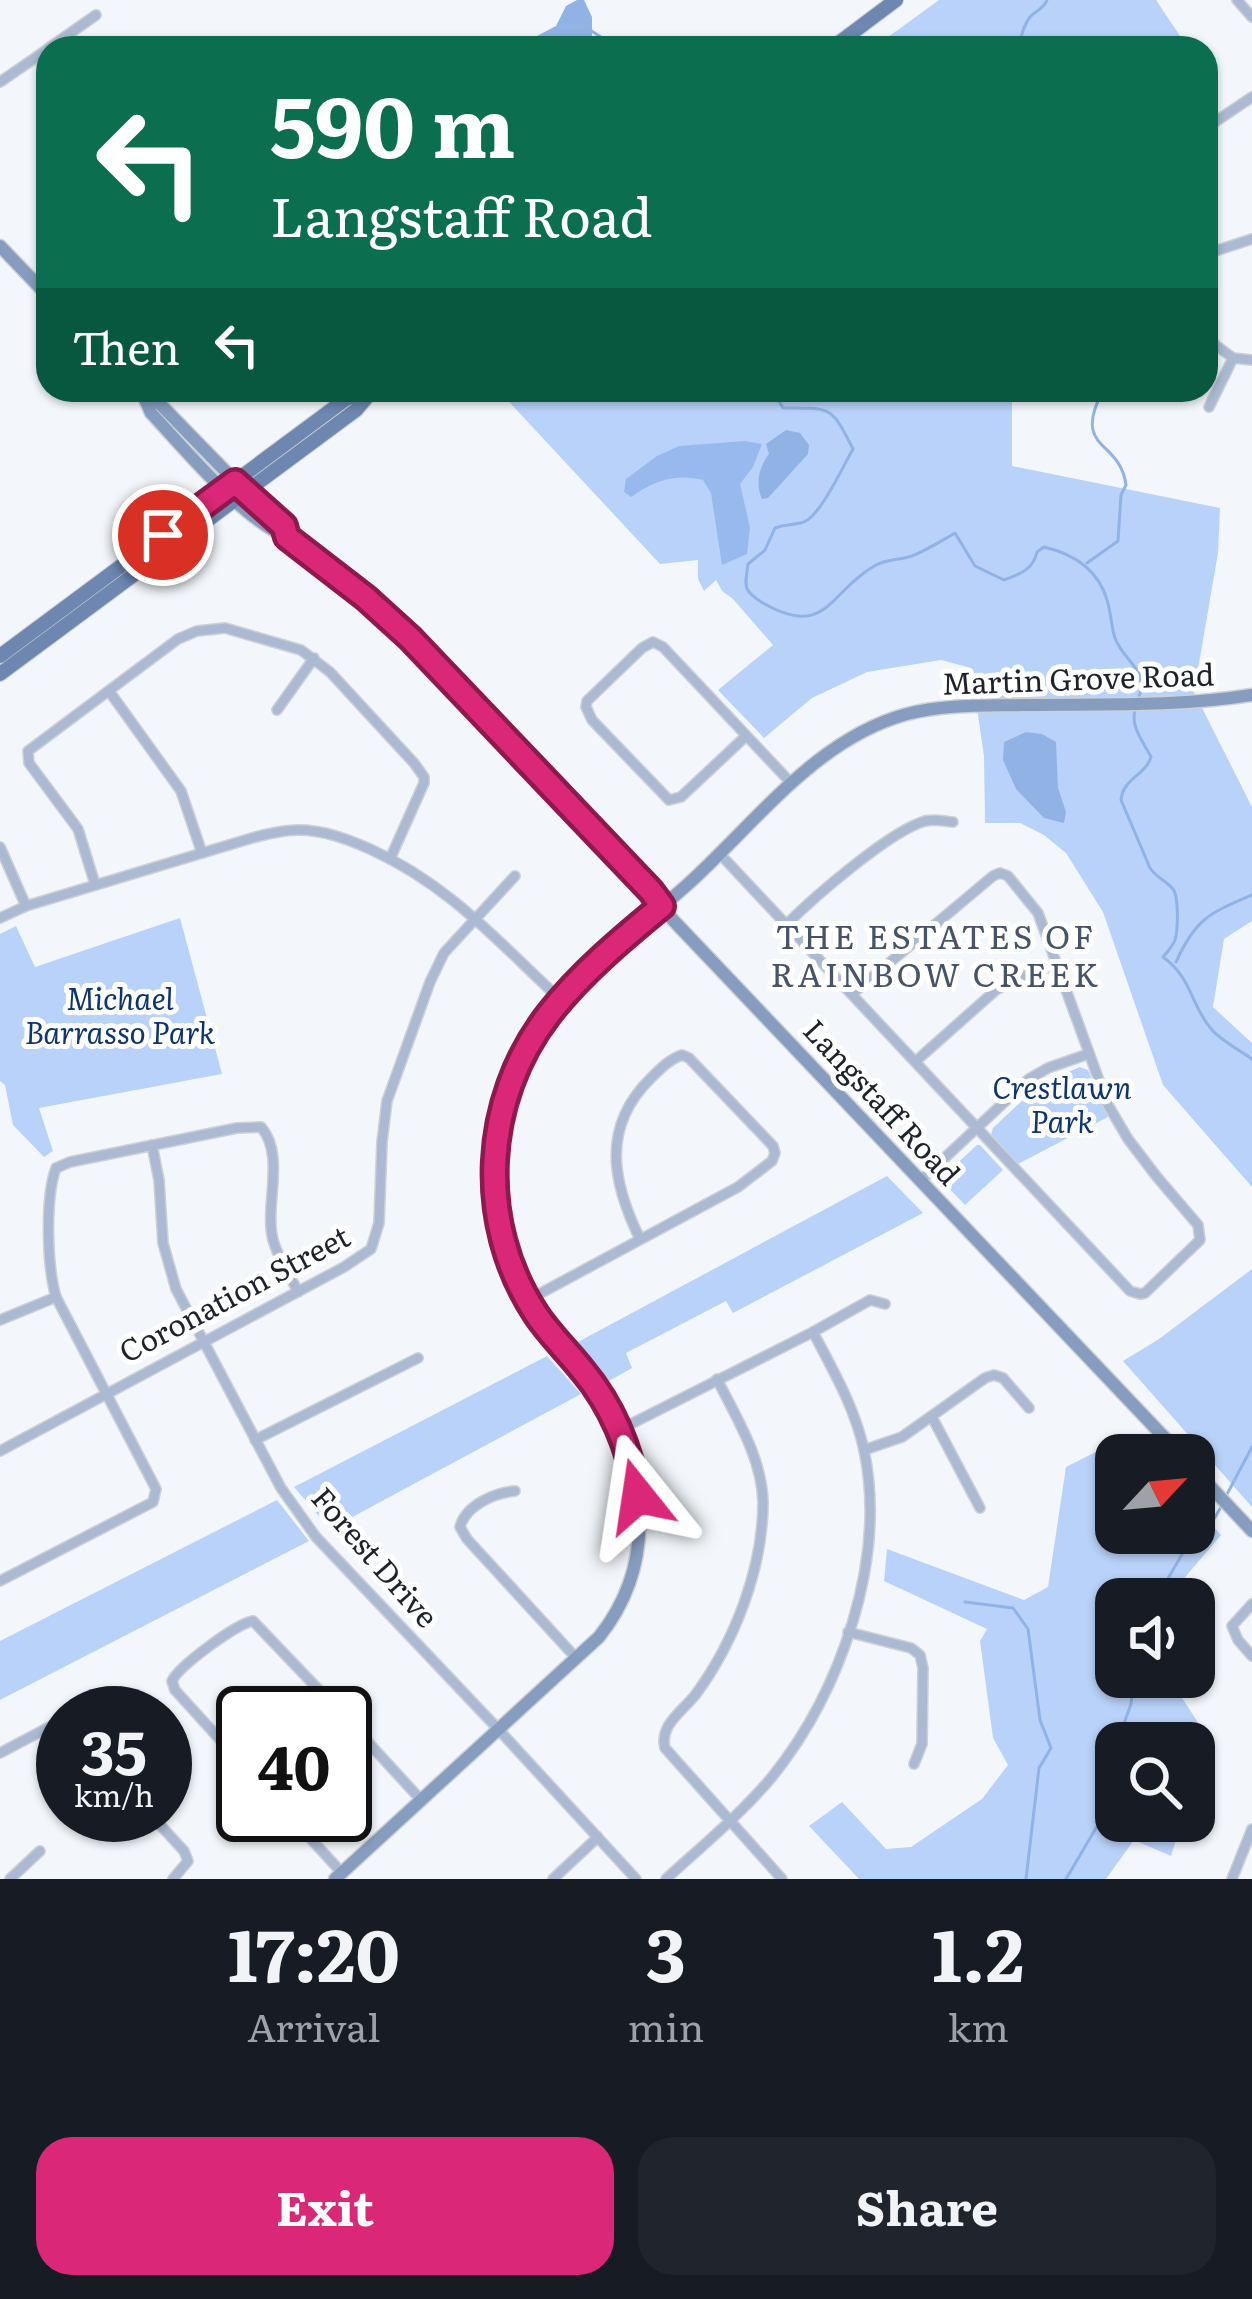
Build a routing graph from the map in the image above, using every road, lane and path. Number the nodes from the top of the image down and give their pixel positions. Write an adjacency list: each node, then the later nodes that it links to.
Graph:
1 (896, 0): 6 (main road)
2 (1237, 0): 4 (street)
3 (96, 15): 5 (street)
4 (1252, 16)
5 (66, 36)
6 (848, 36)
7 (36, 57): 8 (street)
8 (0, 82)
9 (1252, 97): 10 (street)
10 (1218, 120)
11 (1252, 239): 13 (street)
12 (0, 245): 14 (street)
13 (1218, 250)
14 (36, 283)
15 (1218, 347): 16 (street)
16 (1233, 358): 17 (street); 18 (street)
17 (1252, 360)
18 (1218, 389)
19 (156, 402): 23 (street, Langstaff Road)
20 (342, 402): 23 (main road)
21 (1211, 402): 22 (street)
22 (1209, 407)
23 (235, 491): 24 (main road); 26 (main road); 40 (street, Langstaff Road)
24 (0, 656)
25 (314, 658): 27 (street); 29 (street); 36 (street)
26 (0, 674)
27 (109, 691): 34 (street); 38 (street)
28 (1252, 695): 31 (street, Martin Grove Road)
29 (277, 710)
30 (746, 736): 30 (street); 31 (street)
31 (792, 784): 35 (street, Martin Grove Road)
32 (953, 822): 43 (street)
33 (0, 847): 39 (street)
34 (202, 853): 36 (street); 38 (street)
35 (720, 854): 40 (street, Martin Grove Road); 43 (street)
36 (390, 859): 42 (street)
37 (515, 876): 42 (street)
38 (95, 884): 39 (street)
39 (26, 906): 41 (street)
40 (662, 906): 46 (street, Martin Grove Road); 51 (street, Langstaff Road)
41 (0, 918)
42 (475, 919): 46 (street); 53 (street, Coronation Street)
43 (787, 924): 45 (street)
44 (1057, 964): 45 (street); 47 (street); 48 (street)
45 (852, 994): 48 (street)
46 (561, 1000): 55 (street, Martin Grove Road)
47 (1088, 1054): 49 (street); 49 (street)
48 (916, 1061): 49 (street)
49 (978, 1127): 51 (street)
50 (152, 1145): 53 (street); 54 (street); 59 (street, Forest Drive)
51 (921, 1180): 66 (street, Langstaff Road)
52 (640, 1239): 52 (street); 55 (street)
53 (298, 1292): 59 (street, Coronation Street)
54 (56, 1297): 57 (street); 62 (street)
55 (527, 1300): 65 (street, Martin Grove Road)
56 (885, 1304): 58 (street)
57 (0, 1320)
58 (813, 1332): 61 (street); 68 (street)
59 (203, 1342): 62 (street, Coronation Street); 67 (street, Forest Drive)
60 (418, 1358): 67 (street)
61 (717, 1379): 65 (street); 87 (street)
62 (106, 1392): 69 (street, Coronation Street); 74 (street)
63 (1029, 1408): 64 (street)
64 (932, 1417): 68 (street); 72 (street)
65 (619, 1430): 78 (street, Martin Grove Road)
66 (1161, 1434)
67 (255, 1440): 80 (street, Forest Drive)
68 (864, 1450): 76 (street)
69 (0, 1451)
70 (515, 1491): 78 (street)
71 (1215, 1491): 73 (street)
72 (980, 1508)
73 (1252, 1531)
74 (0, 1581)
75 (1252, 1604): 77 (street)
76 (848, 1631): 85 (street); 87 (street)
77 (1252, 1656)
78 (577, 1659): 80 (street, Martin Grove Road)
79 (316, 1686): 82 (street)
80 (499, 1730): 86 (street, Martin Grove Road); 89 (street, Forest Drive)
81 (36, 1734): 84 (street)
82 (216, 1735)
83 (372, 1746): 86 (street)
84 (0, 1753)
85 (914, 1764)
86 (422, 1800): 93 (street, Martin Grove Road)
87 (729, 1821): 98 (street); 99 (street)
88 (1252, 1829): 100 (street)
89 (598, 1838): 96 (street); 97 (street, Forest Drive)
90 (176, 1842): 95 (street)
91 (311, 1842): 93 (street)
92 (40, 1852): 94 (street)
93 (339, 1876)
94 (10, 1879)
95 (173, 1879)
96 (553, 1879)
97 (636, 1879)
98 (666, 1879)
99 (782, 1879)
100 (1232, 1879)

